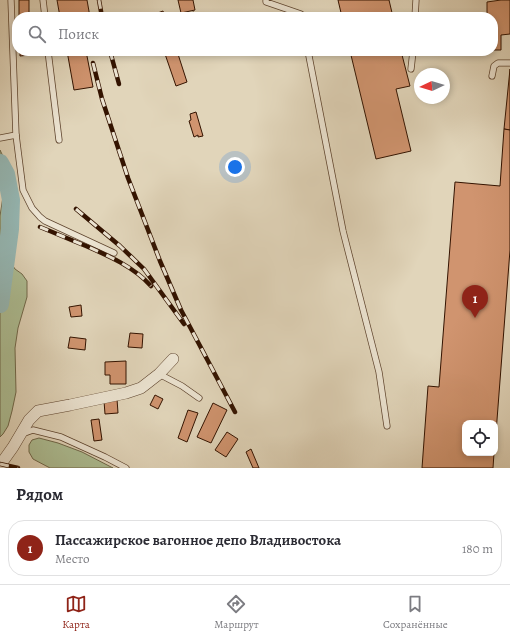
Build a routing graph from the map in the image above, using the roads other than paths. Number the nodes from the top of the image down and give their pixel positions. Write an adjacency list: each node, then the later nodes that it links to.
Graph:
1 (11, 0): 8 (lane)
2 (43, 0): 5 (lane)
3 (266, 0): 6 (lane)
4 (416, 0): 7 (lane)
5 (44, 12)
6 (295, 12)
7 (415, 12)
8 (12, 27)
9 (13, 56): 16 (lane)
10 (49, 56): 18 (lane)
11 (309, 56): 23 (lane)
12 (412, 56): 14 (lane)
13 (510, 64): 15 (lane)
14 (411, 69)
15 (492, 76)
16 (16, 135): 17 (lane); 19 (lane)
17 (0, 138)
18 (58, 140)
19 (114, 253)
20 (173, 359): 21 (street)
21 (159, 374): 22 (lane); 24 (street)
22 (199, 398)
23 (387, 426)
24 (20, 435): 25 (street); 26 (lane)
25 (2, 468)
26 (126, 468)

